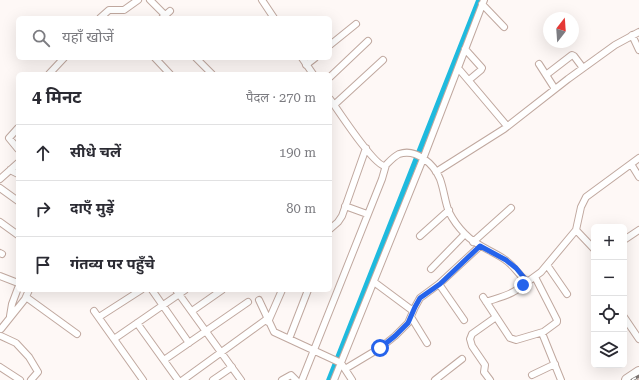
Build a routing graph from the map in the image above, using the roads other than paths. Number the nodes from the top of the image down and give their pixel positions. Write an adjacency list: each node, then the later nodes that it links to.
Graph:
1 (138, 0): 6 (street)
2 (150, 0): 5 (street)
3 (262, 0): 7 (street)
4 (483, 2): 9 (street); 14 (street)
5 (166, 15)
6 (102, 16)
7 (273, 16)
8 (356, 24): 13 (street)
9 (504, 26)
10 (639, 32): 11 (street)
11 (632, 35): 15 (street); 25 (street)
12 (368, 41): 31 (street)
13 (332, 43)
14 (465, 49): 24 (street); 32 (street)
15 (639, 50)
16 (62, 60): 26 (street)
17 (157, 60): 27 (street)
18 (198, 60): 28 (street)
19 (303, 60): 23 (street)
20 (312, 60): 23 (street)
21 (383, 60): 35 (street)
22 (539, 64): 30 (street)
23 (306, 65): 29 (street)
24 (458, 68): 32 (street); 40 (street)
25 (583, 68): 30 (street); 33 (street)
26 (51, 72)
27 (168, 72)
28 (210, 72)
29 (311, 72)
30 (546, 74): 33 (street)
31 (332, 75)
32 (469, 80): 36 (street)
33 (555, 89): 36 (street)
34 (332, 102): 35 (street)
35 (334, 105): 39 (street)
36 (507, 126): 46 (street)
37 (16, 130): 38 (street)
38 (16, 147)
39 (366, 148): 44 (street); 52 (street)
40 (420, 157): 44 (street); 46 (street); 73 (street)
41 (639, 158): 43 (street)
42 (16, 164): 45 (street)
43 (631, 164): 48 (street); 58 (street)
44 (386, 165): 55 (street)
45 (10, 170): 47 (street); 49 (street)
46 (436, 172): 54 (street)
47 (16, 173)
48 (639, 177)
49 (0, 179)
50 (0, 188): 51 (street)
51 (16, 200)
52 (345, 206): 55 (street); 57 (street)
53 (511, 208): 64 (street)
54 (449, 210): 61 (street); 62 (street)
55 (367, 214): 109 (street)
56 (0, 222): 60 (street)
57 (332, 227)
58 (576, 230): 66 (street); 67 (street)
59 (639, 230): 63 (street)
60 (16, 234)
61 (465, 234): 64 (street); 68 (street)
62 (420, 236)
63 (627, 238)
64 (473, 242): 65 (street)
65 (480, 246): 71 (street); 74 (street)
66 (591, 246)
67 (547, 265): 70 (street); 84 (street)
68 (431, 269)
69 (0, 276): 72 (street)
70 (535, 277): 71 (street); 101 (street)
71 (526, 280): 93 (street)
72 (16, 281)
73 (374, 282): 91 (street); 113 (street)
74 (440, 284): 91 (street); 96 (street)
75 (16, 292): 94 (street)
76 (29, 292): 85 (street)
77 (138, 292): 92 (street)
78 (153, 292): 88 (street)
79 (179, 292): 88 (street)
80 (181, 292): 90 (street)
81 (219, 292): 90 (street)
82 (281, 292): 95 (street)
83 (307, 292): 105 (street)
84 (567, 294)
85 (26, 297): 94 (street); 102 (street)
86 (259, 300): 95 (street)
87 (248, 302): 100 (street)
88 (163, 305): 98 (street); 107 (street)
89 (94, 311): 92 (street)
90 (192, 311): 100 (street)
91 (412, 314): 108 (street); 117 (street)
92 (99, 317): 104 (street)
93 (496, 317): 101 (street); 133 (street)
94 (9, 318): 99 (street)
95 (268, 320): 105 (street); 110 (street)
96 (464, 320)
97 (627, 321): 106 (street)
98 (137, 323): 104 (street); 112 (street)
99 (0, 328): 103 (street)
100 (206, 331): 107 (street); 110 (street)
101 (543, 332): 114 (street)
102 (77, 334)
103 (1, 339): 121 (street)
104 (114, 339): 122 (street)
105 (289, 339): 109 (street)
106 (639, 339)
107 (189, 343): 112 (street)
108 (427, 343)
109 (314, 350): 113 (street); 129 (street)
110 (222, 353): 116 (street); 124 (street)
111 (462, 359): 132 (street)
112 (164, 360): 123 (street)
113 (340, 362): 117 (street); 130 (street)
114 (555, 364): 119 (street); 134 (street)
115 (0, 367): 120 (street)
116 (232, 367): 125 (street); 126 (street)
117 (345, 369): 131 (street)
118 (639, 372): 135 (highway)
119 (532, 375)
120 (20, 380)
121 (31, 380)
122 (142, 380)
123 (178, 380)
124 (183, 380)
125 (214, 380)
126 (241, 380)
127 (282, 380): 128 (street)
128 (296, 380)
129 (302, 380)
130 (334, 380)
131 (352, 380)
132 (435, 380)
133 (490, 380)
134 (560, 380)
135 (627, 380)

